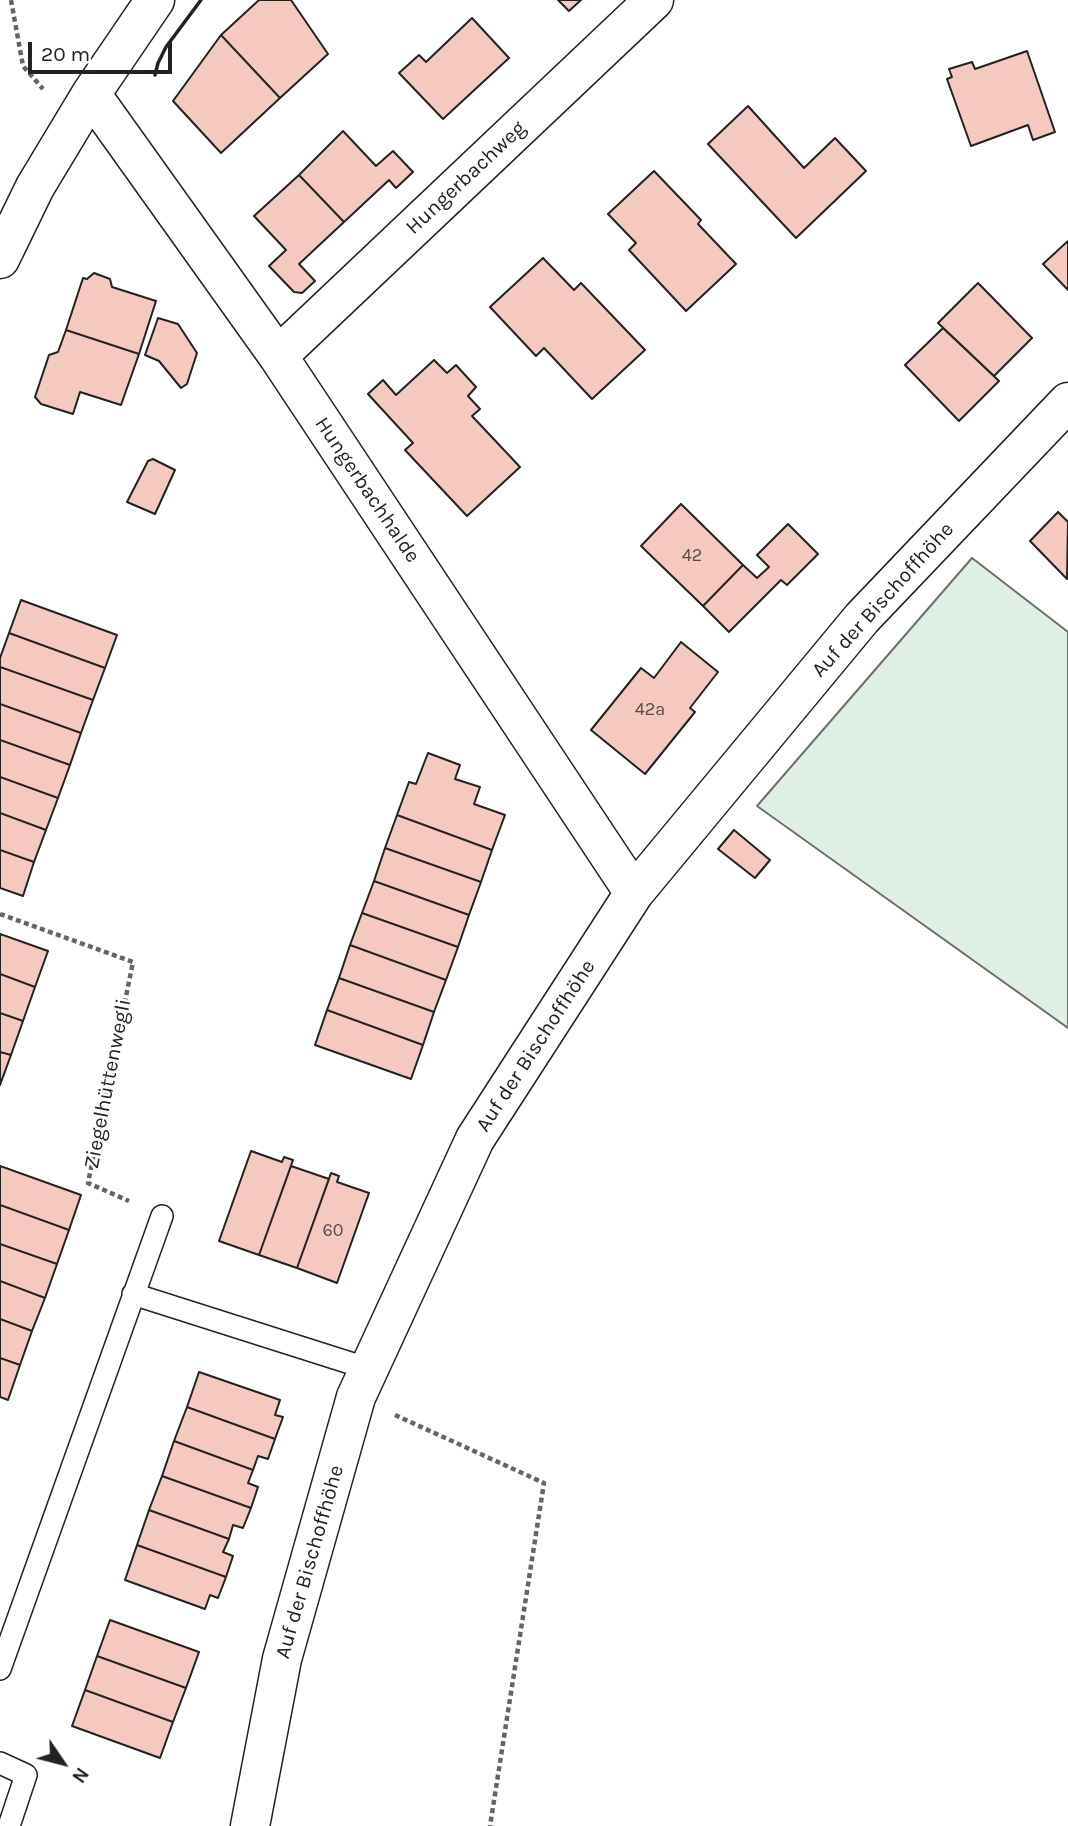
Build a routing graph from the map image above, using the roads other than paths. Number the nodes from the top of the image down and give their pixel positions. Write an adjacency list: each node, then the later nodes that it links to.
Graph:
1 (155, 0): 3 (street)
2 (654, 0): 5 (street, Hungerbachweg)
3 (82, 109): 4 (street); 5 (street, Hungerbachhalde)
4 (0, 259)
5 (278, 356): 7 (street, Hungerbachhalde)
6 (1068, 402): 7 (street, Auf der Bischoffhöhe)
7 (634, 893): 10 (street, Auf der Bischoffhöhe)
8 (162, 1216): 9 (lane)
9 (133, 1294): 10 (lane); 11 (lane)
10 (363, 1383): 14 (street, Auf der Bischoffhöhe)
11 (0, 1669)
12 (0, 1763): 13 (lane)
13 (9, 1826)
14 (250, 1826)

